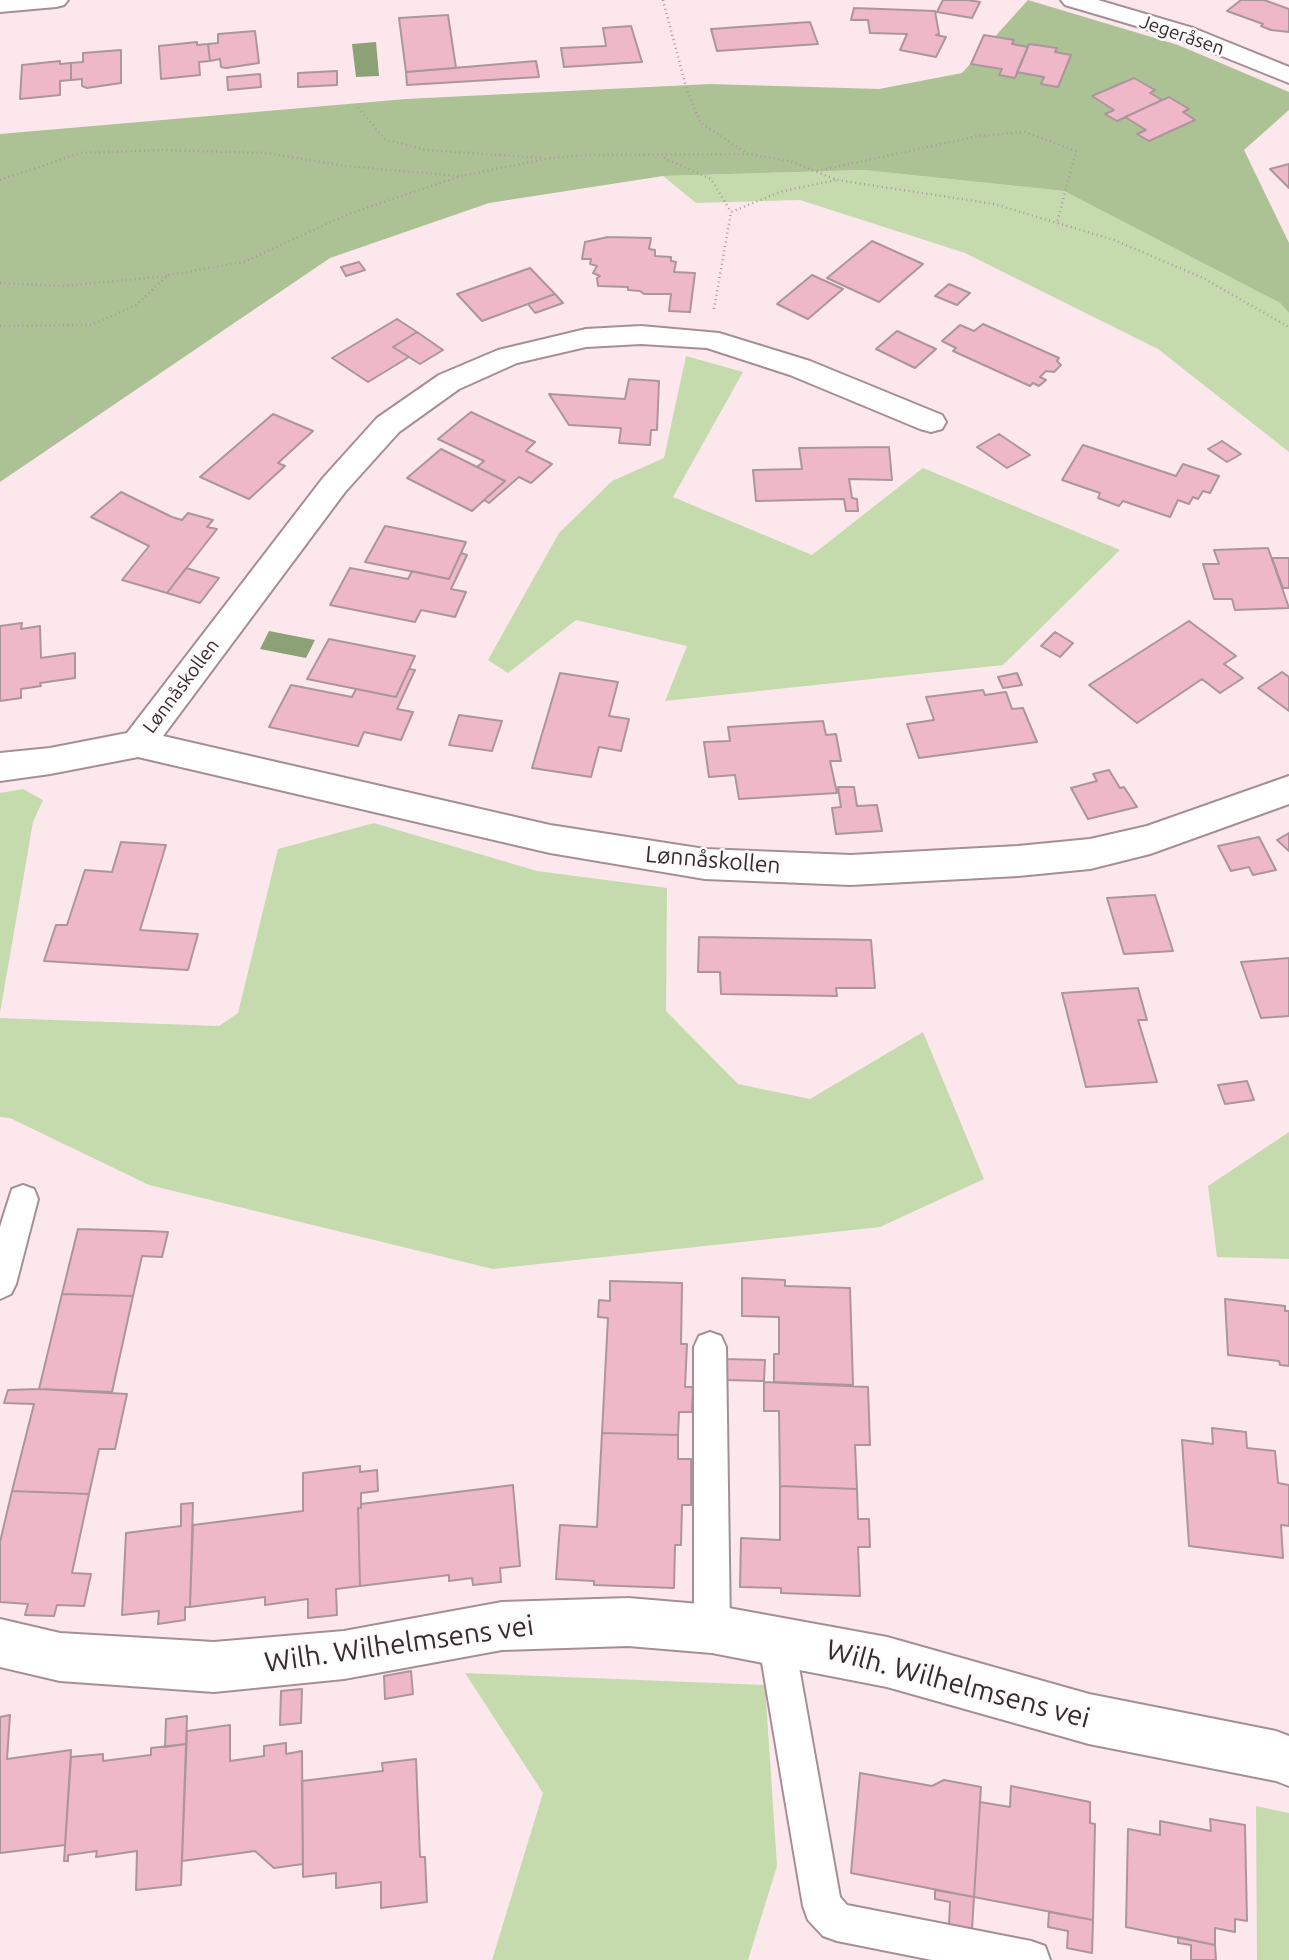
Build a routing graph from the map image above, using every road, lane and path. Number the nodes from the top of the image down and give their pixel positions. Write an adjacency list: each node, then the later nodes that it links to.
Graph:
1 (56, 0): 4 (street)
2 (663, 0): 7 (path)
3 (1073, 0): 5 (street, Jegeråsen)
4 (0, 5)
5 (1289, 76)
6 (358, 108): 9 (path)
7 (749, 154): 8 (path); 10 (path)
8 (660, 156): 9 (path); 14 (path)
9 (551, 158): 11 (path)
10 (816, 172): 13 (path); 15 (path)
11 (461, 177): 12 (path); 16 (path)
12 (0, 180)
13 (837, 180): 14 (path); 15 (path)
14 (731, 212): 20 (path)
15 (1057, 223): 19 (path)
16 (168, 275): 17 (path); 18 (path)
17 (0, 283)
18 (0, 326)
19 (1289, 327)
20 (709, 339): 21 (street, Lønnåskollen); 22 (street, Lønnåskollen)
21 (930, 422)
22 (138, 744): 23 (street, Lønnåskollen); 24 (street, Lønnåskollen)
23 (0, 767)
24 (1289, 790)
25 (23, 1199): 26 (lane)
26 (0, 1284)
27 (710, 1347): 28 (lane)
28 (712, 1629): 29 (street, Wilh. Wilhelmsens vei); 30 (street, Wilh. Wilhelmsens vei)
29 (776, 1639): 31 (street, Wilh. Wilhelmsens vei); 32 (lane)
30 (0, 1643)
31 (1289, 1761)
32 (1031, 1960)

